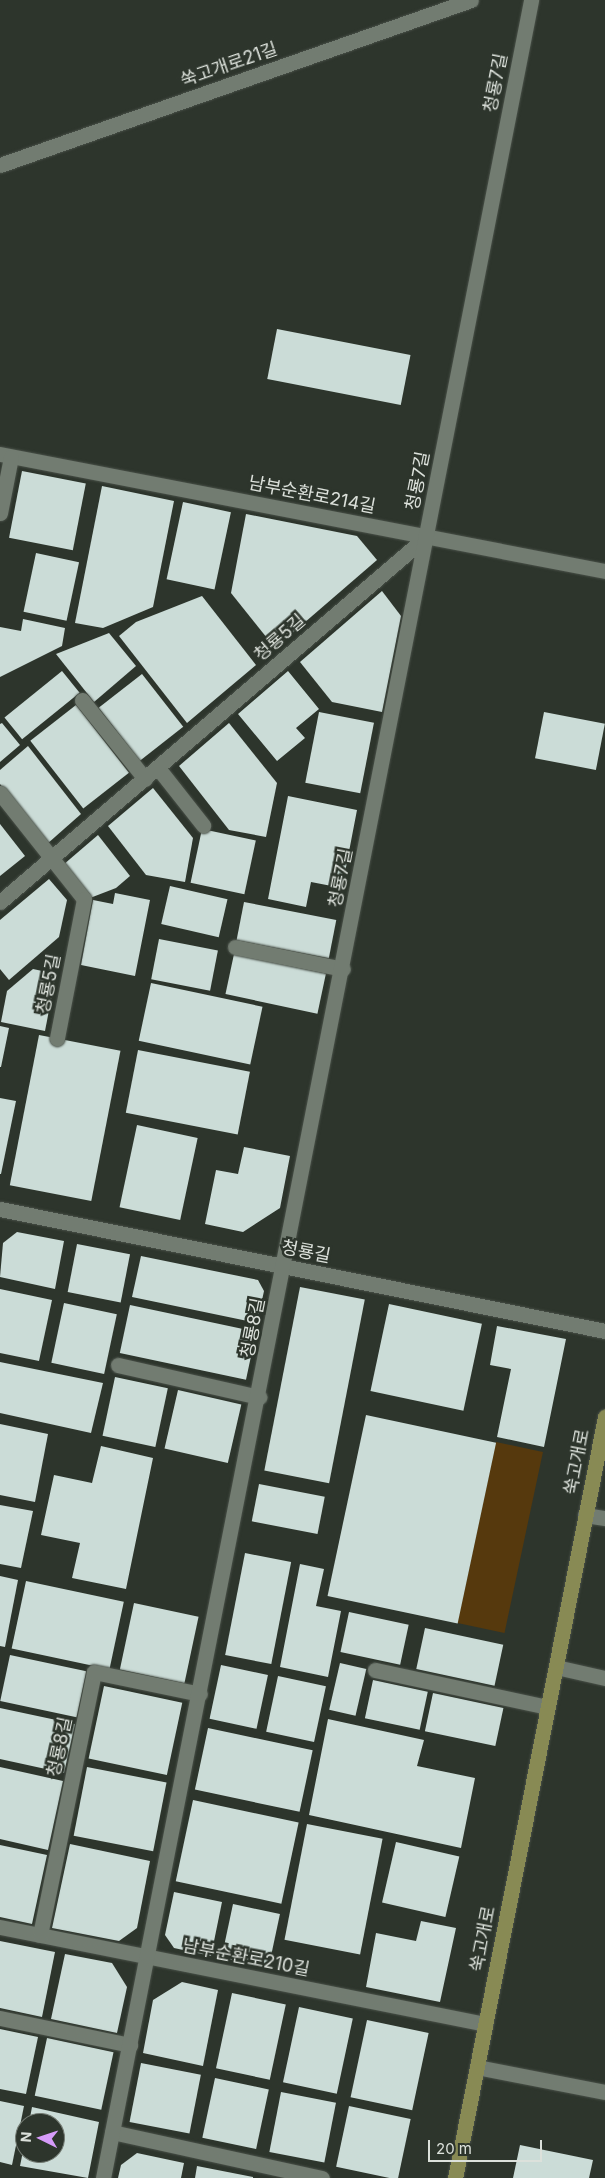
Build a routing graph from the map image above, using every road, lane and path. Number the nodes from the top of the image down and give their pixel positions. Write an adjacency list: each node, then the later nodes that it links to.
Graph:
1 (471, 0): 3 (street, 쑥고개로21길)
2 (531, 0): 6 (street, 청룡7길)
3 (0, 165)
4 (6, 456): 5 (street, 남부순환로214길); 6 (street, 남부순환로214길)
5 (0, 513)
6 (426, 536): 7 (street, 남부순환로214길); 9 (street, 청룡5길); 16 (street, 청룡7길)
7 (605, 571)
8 (82, 700): 10 (street)
9 (158, 768): 10 (street, 청룡5길); 12 (street)
10 (145, 779): 13 (street, 청룡5길)
11 (0, 792): 13 (street, 청룡5길)
12 (202, 825)
13 (52, 858): 14 (street, 청룡5길); 17 (street, 청룡5길)
14 (0, 902)
15 (235, 947): 16 (street)
16 (343, 969): 19 (street, 청룡7길)
17 (58, 1038)
18 (0, 1209): 19 (street, 청룡길)
19 (285, 1266): 20 (street, 청룡길); 22 (street, 청룡8길)
20 (605, 1331)
21 (118, 1366): 22 (street)
22 (259, 1397): 29 (street, 청룡8길)
23 (605, 1417): 24 (main road, 쑥고개로)
24 (585, 1514): 25 (street, 쑥고개로); 26 (main road, 쑥고개로)
25 (605, 1518)
26 (556, 1667): 28 (street); 30 (main road, 쑥고개로)
27 (374, 1670): 30 (street)
28 (605, 1678)
29 (200, 1694): 32 (street, 청룡8길); 33 (street, 청룡8길)
30 (547, 1707): 35 (main road, 쑥고개로)
31 (0, 1927): 32 (street, 남부순환로210길)
32 (40, 1935): 33 (street, 남부순환로210길)
33 (148, 1957): 35 (street, 남부순환로210길); 36 (street, 청룡8길)
34 (0, 2018): 36 (street)
35 (485, 2024): 37 (main road, 쑥고개로)
36 (130, 2045): 39 (street, 청룡8길)
37 (477, 2067): 38 (street); 42 (main road, 쑥고개로)
38 (605, 2092)
39 (112, 2132): 40 (street, 청룡8길); 41 (street)
40 (103, 2178)
41 (322, 2178)
42 (455, 2178)

